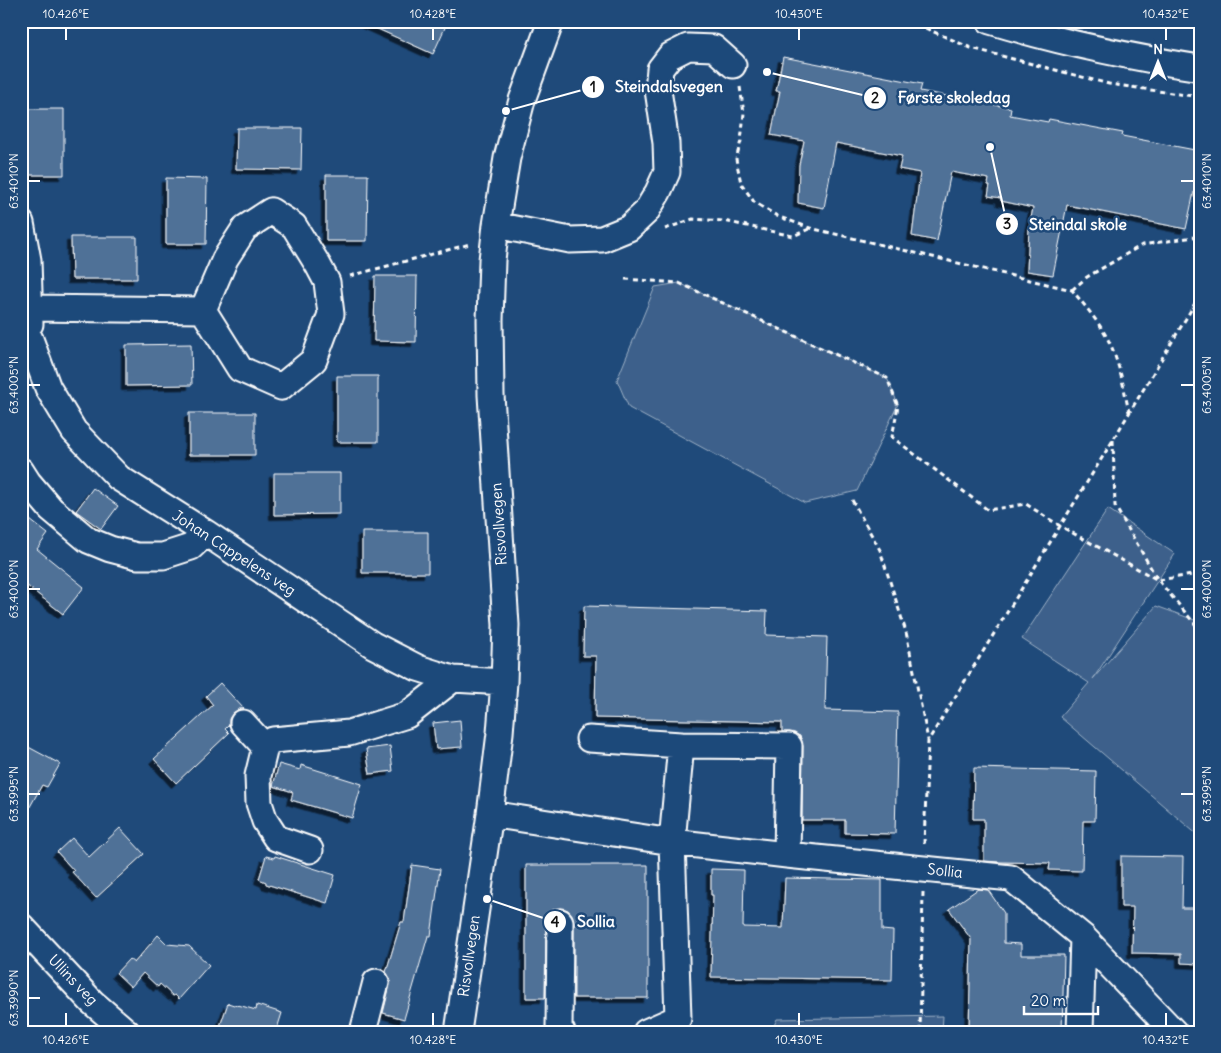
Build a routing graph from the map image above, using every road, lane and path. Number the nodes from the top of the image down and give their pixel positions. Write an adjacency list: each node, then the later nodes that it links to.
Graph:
1 (551, 21): 10 (street, Risvollvegen)
2 (909, 21): 6 (path)
3 (990, 21): 5 (street)
4 (733, 65): 8 (path); 10 (street)
5 (1200, 68)
6 (1200, 97)
7 (21, 223): 17 (street, Johan Cappelens veg)
8 (810, 228): 9 (path); 14 (path)
9 (664, 230)
10 (495, 232): 13 (path); 31 (street, Risvollvegen)
11 (1200, 236): 14 (path)
12 (625, 279): 25 (path)
13 (327, 282): 18 (street); 18 (street)
14 (1072, 290): 21 (path)
15 (1200, 295): 16 (path)
16 (1193, 306): 19 (path); 21 (path)
17 (29, 308): 18 (street); 20 (street, Johan Cappelens veg)
18 (203, 310)
19 (1200, 329)
20 (26, 337): 26 (street, Johan Cappelens veg)
21 (1129, 412): 22 (path)
22 (1113, 440): 25 (path); 28 (path)
23 (21, 471): 26 (street)
24 (852, 500): 34 (path)
25 (1060, 526): 28 (path); 34 (path)
26 (206, 534): 30 (street, Johan Cappelens veg)
27 (1200, 574): 28 (path)
28 (1158, 580): 29 (path)
29 (1200, 630)
30 (453, 679): 31 (street, Johan Cappelens veg); 36 (street)
31 (504, 682): 37 (street, Risvollvegen)
32 (243, 723): 36 (street)
33 (588, 739): 35 (street)
34 (928, 741): 41 (path)
35 (681, 745): 38 (street); 40 (street)
36 (265, 746): 39 (street)
37 (490, 814): 38 (street, Sollia); 48 (street, Risvollvegen)
38 (672, 842): 40 (street, Sollia); 50 (street)
39 (310, 850)
40 (786, 855): 41 (street, Sollia)
41 (923, 869): 44 (street, Sollia); 51 (path)
42 (560, 922): 49 (street)
43 (21, 926): 46 (street, Ullins veg)
44 (1083, 937): 52 (street); 53 (street, Sollia)
45 (376, 982): 47 (street)
46 (128, 1032)
47 (363, 1032)
48 (458, 1032)
49 (562, 1032)
50 (646, 1032)
51 (920, 1032)
52 (1080, 1032)
53 (1174, 1032)

